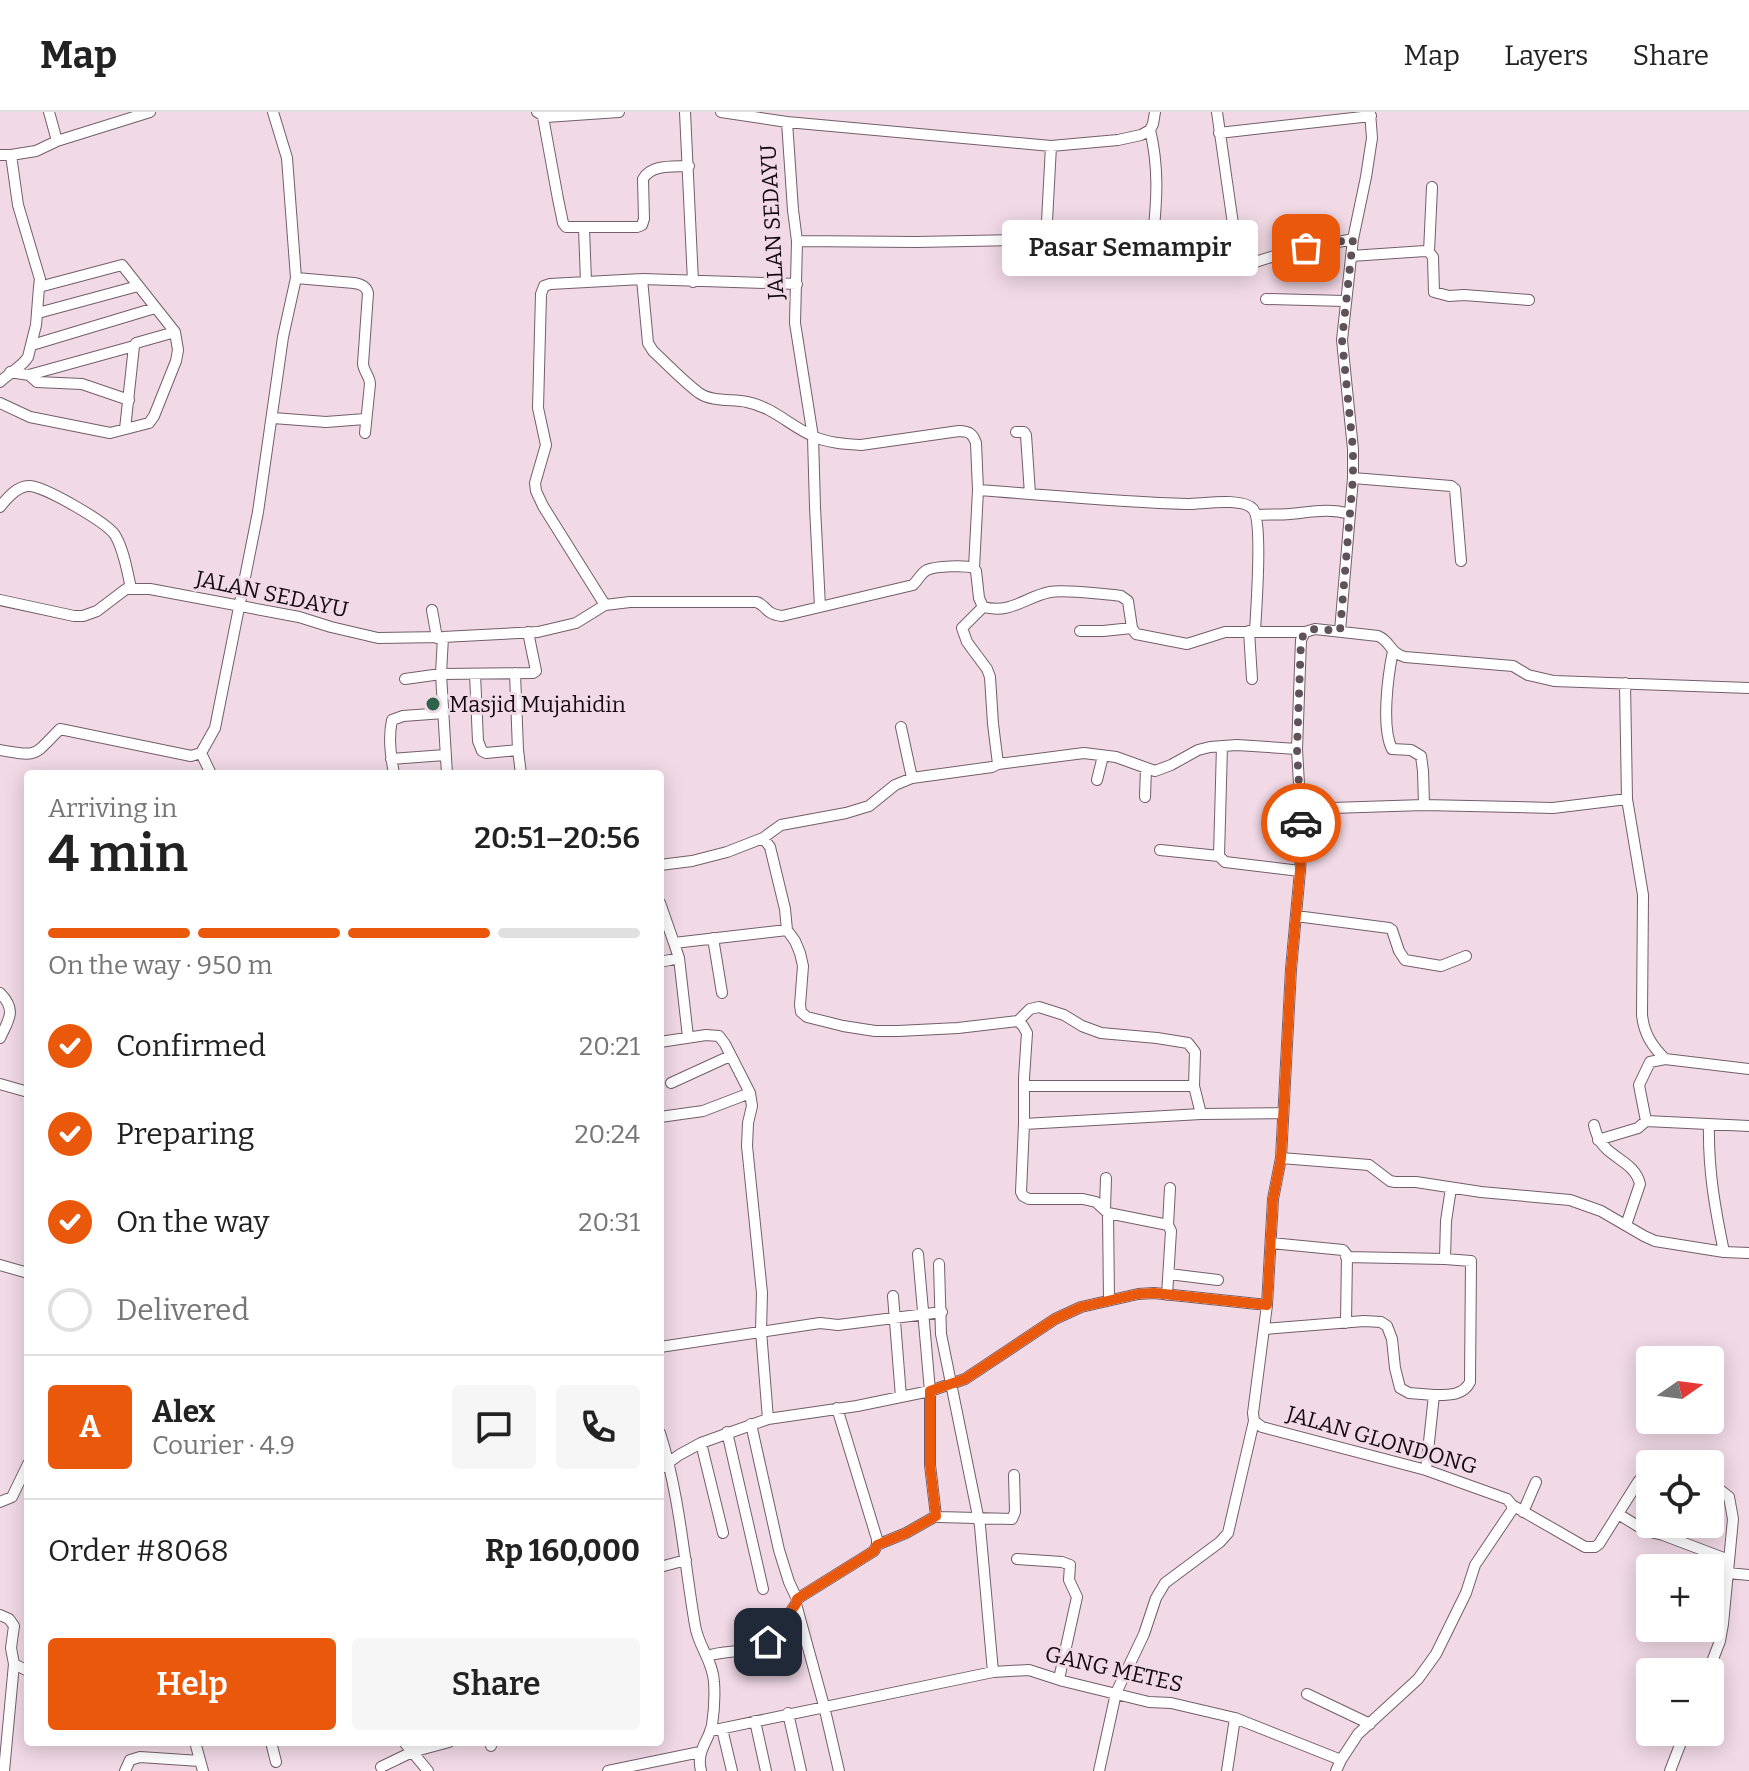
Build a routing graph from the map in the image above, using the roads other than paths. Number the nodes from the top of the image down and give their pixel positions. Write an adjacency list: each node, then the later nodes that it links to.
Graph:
1 (49, 112): 14 (street)
2 (150, 112): 14 (street)
3 (619, 112): 8 (street)
4 (685, 112): 17 (street)
5 (721, 112): 11 (street)
6 (1155, 112): 12 (street)
7 (1217, 112): 13 (street)
8 (540, 114): 19 (street)
9 (1370, 114): 13 (street); 22 (street)
10 (274, 116): 27 (street)
11 (787, 122): 15 (street, JALAN SEDAYU); 24 (street, JALAN SEDAYU)
12 (1150, 130): 15 (street, JALAN SEDAYU); 21 (street)
13 (1219, 133): 20 (street)
14 (57, 141): 16 (street)
15 (1051, 146): 23 (street)
16 (5, 155): 33 (street)
17 (689, 166): 19 (street); 30 (street)
18 (1432, 187): 25 (street)
19 (584, 228): 29 (street)
20 (1234, 231): 21 (street); 22 (street)
21 (1153, 237): 23 (street)
22 (1353, 239): 26 (street)
23 (1046, 240): 24 (street)
24 (797, 241): 31 (street, JALAN SEDAYU)
25 (1429, 252): 26 (street); 35 (street)
26 (1351, 256): 36 (street)
27 (296, 278): 47 (street); 48 (street)
28 (642, 279): 29 (street); 30 (street); 52 (street)
29 (586, 282): 63 (street)
30 (693, 282): 31 (street)
31 (797, 284): 52 (street, JALAN SEDAYU)
32 (138, 286): 33 (street); 37 (street); 38 (street)
33 (39, 287): 38 (street)
34 (1266, 299): 36 (street)
35 (1529, 300)
36 (1345, 301): 53 (street)
37 (155, 308): 39 (street); 40 (street)
38 (38, 313): 40 (street)
39 (175, 332): 41 (street); 49 (street)
40 (32, 345): 42 (street)
41 (134, 346): 43 (street); 45 (street)
42 (10, 372): 43 (street); 44 (street)
43 (29, 375): 45 (street)
44 (0, 382)
45 (129, 400): 49 (street)
46 (0, 403): 49 (street)
47 (273, 418): 48 (street); 64 (street)
48 (365, 419): 51 (street)
49 (125, 429)
50 (1016, 432): 55 (street)
51 (365, 433)
52 (813, 437): 54 (street); 65 (street, JALAN SEDAYU)
53 (1353, 478): 57 (street); 59 (street)
54 (978, 490): 55 (street); 60 (street)
55 (1030, 494): 58 (street)
56 (0, 507): 61 (street)
57 (1350, 514): 58 (street); 71 (street)
58 (1256, 515): 70 (street)
59 (1461, 561)
60 (974, 568): 65 (street, JALAN SEDAYU); 66 (street)
61 (131, 588): 62 (street); 64 (street, JALAN SEDAYU)
62 (0, 600)
63 (605, 605): 65 (street, JALAN SEDAYU); 72 (street, JALAN SEDAYU)
64 (240, 606): 74 (street, JALAN SEDAYU); 89 (street)
65 (820, 607)
66 (983, 607): 68 (street); 93 (street)
67 (432, 610): 74 (street)
68 (1132, 628): 69 (street); 70 (street)
69 (1080, 631)
70 (1252, 631): 73 (street); 80 (street)
71 (1340, 631): 73 (street); 75 (street)
72 (528, 632): 74 (street, JALAN SEDAYU); 76 (street)
73 (1305, 632): 86 (street, JALAN GLONDONG)
74 (440, 638): 77 (street)
75 (1393, 651): 81 (street); 103 (street)
76 (515, 673): 78 (street); 88 (street)
77 (441, 674): 78 (street); 79 (street); 83 (street)
78 (475, 674): 88 (street)
79 (405, 679)
80 (1252, 679)
81 (1625, 683): 82 (street); 102 (street)
82 (1749, 688)
83 (444, 713): 90 (street); 92 (street)
84 (901, 727): 99 (street)
85 (1222, 746): 86 (street); 94 (street); 107 (street)
86 (1297, 749): 104 (street, JALAN GLONDONG)
87 (0, 750): 89 (street)
88 (518, 750): 98 (street)
89 (201, 753): 95 (street)
90 (445, 755): 92 (street); 97 (street)
91 (1103, 756): 93 (street); 94 (street); 100 (street)
92 (391, 759): 96 (street)
93 (998, 764): 99 (street)
94 (1146, 768): 101 (street)
95 (209, 770)
96 (393, 770)
97 (447, 770)
98 (520, 770)
99 (912, 778): 105 (street)
100 (1097, 780)
101 (1145, 797)
102 (1627, 799): 103 (street); 125 (street)
103 (1424, 805): 104 (street)
104 (1301, 809): 109 (street, JALAN GLONDONG)
105 (763, 838): 108 (street); 112 (street)
106 (1160, 850): 107 (street)
107 (1219, 856): 109 (street)
108 (664, 864)
109 (1300, 871): 111 (street, JALAN GLONDONG)
110 (664, 914): 114 (street)
111 (1296, 916): 115 (street); 133 (street, JALAN GLONDONG)
112 (787, 930): 113 (street); 120 (street)
113 (713, 938): 114 (street); 119 (street)
114 (674, 943): 116 (street)
115 (1466, 956)
116 (679, 958): 117 (street); 121 (street)
117 (664, 961)
118 (0, 993): 122 (street)
119 (722, 993)
120 (1018, 1021): 129 (street); 130 (street)
121 (688, 1037): 123 (street); 124 (street)
122 (0, 1038)
123 (664, 1041)
124 (730, 1056): 127 (street); 132 (street)
125 (1665, 1059): 126 (street); 136 (street)
126 (1749, 1069)
127 (671, 1083)
128 (0, 1084): 131 (street)
129 (1024, 1086): 130 (street); 137 (street)
130 (1194, 1086): 134 (street)
131 (24, 1091)
132 (750, 1093): 135 (street); 171 (street)
133 (1283, 1113): 134 (street); 142 (street, JALAN GLONDONG)
134 (1201, 1114): 137 (street)
135 (664, 1116)
136 (1646, 1121): 139 (street); 141 (street)
137 (1024, 1124): 146 (street)
138 (1594, 1125): 141 (street)
139 (1709, 1125): 140 (street); 150 (street)
140 (1749, 1126)
141 (1598, 1140): 148 (street)
142 (1281, 1158): 145 (street); 149 (street, JALAN GLONDONG)
143 (1106, 1178): 146 (street)
144 (1170, 1188): 147 (street)
145 (1451, 1188): 148 (street); 154 (street)
146 (1106, 1211): 147 (street); 164 (street)
147 (1168, 1225): 158 (street)
148 (1626, 1225): 150 (street)
149 (1271, 1243): 153 (street); 165 (street, JALAN GLONDONG)
150 (1724, 1252): 151 (street)
151 (1749, 1253)
152 (918, 1254): 167 (street)
153 (1346, 1257): 154 (street); 169 (street)
154 (1445, 1259): 175 (street)
155 (939, 1264): 166 (street)
156 (0, 1265): 157 (street)
157 (24, 1272)
158 (1169, 1274): 159 (street); 161 (street)
159 (1204, 1279): 160 (street); 163 (street)
160 (1218, 1280)
161 (1167, 1295): 163 (street); 164 (street)
162 (893, 1296): 168 (street)
163 (1202, 1298): 165 (street)
164 (1109, 1300): 173 (street)
165 (1267, 1305): 170 (street, JALAN GLONDONG)
166 (942, 1312): 167 (street); 173 (street)
167 (924, 1314): 168 (street); 174 (street)
168 (894, 1318): 171 (street); 176 (street)
169 (1346, 1323): 170 (street); 175 (street)
170 (1264, 1329): 179 (street, JALAN GLONDONG)
171 (761, 1331): 172 (street); 178 (street)
172 (664, 1346)
173 (952, 1385): 174 (street); 195 (street)
174 (930, 1391): 176 (street); 194 (street)
175 (1434, 1395): 184 (street)
176 (901, 1397): 177 (street)
177 (837, 1408): 178 (street); 197 (street)
178 (768, 1419): 180 (street)
179 (1254, 1421): 184 (street, JALAN GLONDONG); 213 (street)
180 (751, 1424): 181 (street); 205 (street)
181 (727, 1432): 182 (street); 204 (street)
182 (701, 1443): 183 (street); 196 (street)
183 (664, 1465): 199 (street)
184 (1426, 1470): 191 (street, JALAN GLONDONG)
185 (24, 1473): 190 (street)
186 (1014, 1475): 195 (street)
187 (1536, 1482): 192 (street)
188 (1636, 1485): 193 (street)
189 (1724, 1493): 200 (street)
190 (0, 1502)
191 (1512, 1505): 192 (street, JALAN GLONDONG); 219 (street)
192 (1523, 1512): 193 (street, JALAN GLONDONG)
193 (1618, 1514): 200 (street)
194 (936, 1516): 195 (street); 197 (street)
195 (978, 1519): 211 (street)
196 (723, 1533)
197 (877, 1545): 205 (street)
198 (1017, 1559): 212 (street)
199 (686, 1560): 201 (street); 207 (street)
200 (1729, 1560): 202 (street)
201 (664, 1566)
202 (1728, 1573): 203 (street); 208 (street)
203 (1749, 1575)
204 (763, 1589)
205 (797, 1602): 207 (street); 215 (street)
206 (0, 1615): 209 (street)
207 (707, 1656): 221 (street)
208 (1713, 1658)
209 (14, 1664): 210 (street); 234 (street)
210 (24, 1669)
211 (993, 1672): 212 (street, GANG METES); 215 (street, GANG METES)
212 (1059, 1679): 213 (street, GANG METES)
213 (1116, 1693): 217 (street, GANG METES); 242 (street)
214 (1307, 1694): 219 (street)
215 (824, 1706): 216 (street, GANG METES); 241 (street)
216 (788, 1713): 218 (street, GANG METES); 240 (street)
217 (1235, 1718): 231 (street, GANG METES); 243 (street)
218 (755, 1721): 220 (street, GANG METES); 239 (street)
219 (1370, 1724): 231 (street)
220 (722, 1729): 221 (street, GANG METES); 238 (street)
221 (710, 1731): 228 (street)
222 (196, 1746): 230 (street)
223 (272, 1746): 229 (street)
224 (407, 1746): 227 (street)
225 (434, 1746): 227 (street)
226 (1680, 1746): 244 (street)
227 (412, 1752): 232 (street); 233 (street)
228 (700, 1752): 236 (street); 237 (street)
229 (276, 1762)
230 (202, 1766): 235 (street)
231 (1338, 1766)
232 (381, 1767)
233 (423, 1769)
234 (4, 1771)
235 (125, 1771)
236 (608, 1771)
237 (701, 1771)
238 (732, 1771)
239 (766, 1771)
240 (801, 1771)
241 (839, 1771)
242 (1099, 1771)
243 (1227, 1771)
244 (1670, 1771)

